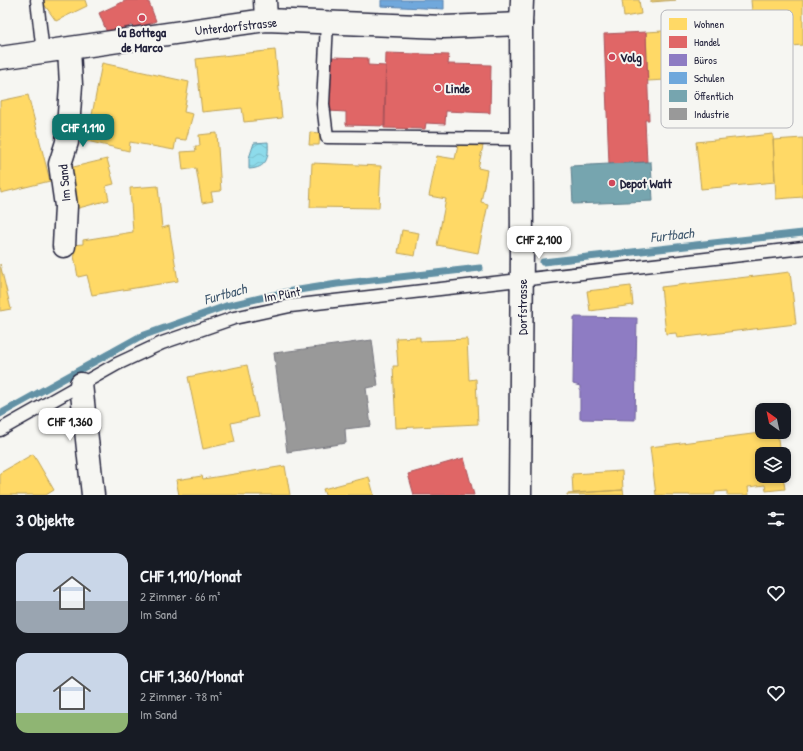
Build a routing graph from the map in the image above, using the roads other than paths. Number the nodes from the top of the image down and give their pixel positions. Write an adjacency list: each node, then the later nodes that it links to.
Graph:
1 (37, 0): 7 (lane)
2 (522, 0): 5 (street, Dorfstrasse)
3 (266, 10): 4 (street, Unterdorfstrasse); 6 (street, Unterdorfstrasse)
4 (327, 23): 5 (street, Unterdorfstrasse); 9 (lane)
5 (521, 24): 9 (street, Dorfstrasse)
6 (69, 49): 7 (street, Unterdorfstrasse); 10 (street, Im Sand)
7 (43, 53): 8 (street, Unterdorfstrasse)
8 (0, 58)
9 (521, 139): 12 (street, Dorfstrasse)
10 (64, 246)
11 (803, 248): 12 (lane, Im Pünt)
12 (522, 280): 13 (lane, Im Pünt); 16 (street, Dorfstrasse)
13 (81, 384): 14 (lane, Im Pünt); 15 (street)
14 (0, 430)
15 (93, 495)
16 (520, 495)

